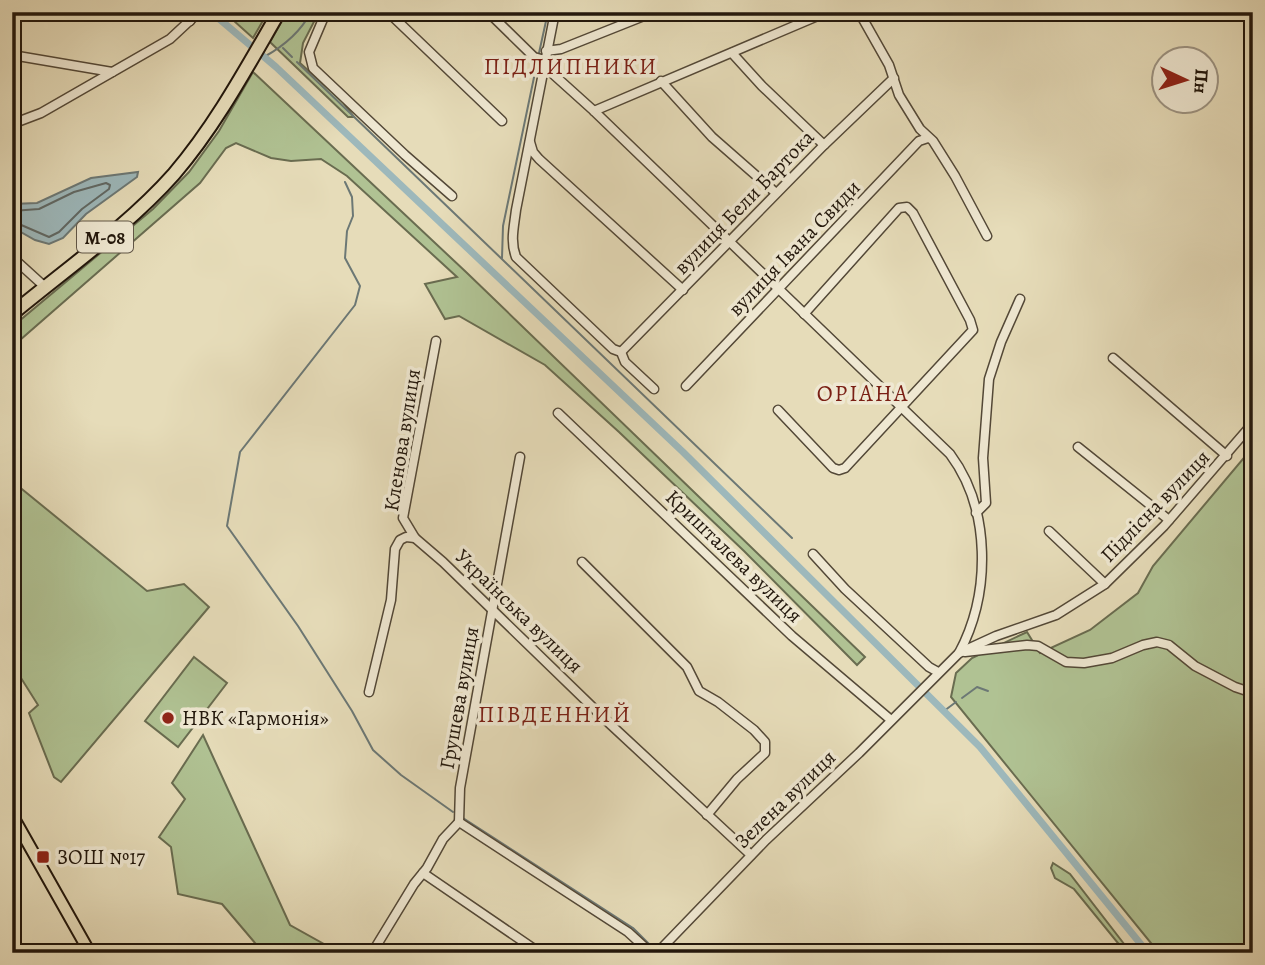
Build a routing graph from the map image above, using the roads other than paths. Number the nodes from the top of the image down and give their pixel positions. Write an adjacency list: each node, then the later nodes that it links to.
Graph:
1 (180, 12): 10 (street)
2 (279, 12): 30 (highway, М-08)
3 (326, 12): 26 (street)
4 (388, 12): 20 (street)
5 (488, 12): 13 (street)
6 (555, 12): 13 (street)
7 (654, 12): 13 (street)
8 (827, 12): 11 (street)
9 (859, 12): 16 (street)
10 (195, 16): 15 (street)
11 (732, 53): 17 (street); 24 (street)
12 (12, 55): 14 (street)
13 (545, 59): 19 (street); 23 (street)
14 (87, 70): 15 (street); 18 (street)
15 (112, 72): 18 (street)
16 (894, 78): 22 (street); 24 (street, вулиця Бели Бартока)
17 (661, 82): 19 (street); 25 (street)
18 (88, 87): 21 (street)
19 (594, 111): 28 (street)
20 (502, 121)
21 (12, 124)
22 (928, 138): 27 (street); 31 (street, вулиця Івана Свиди)
23 (530, 142): 32 (street); 37 (street)
24 (824, 145): 25 (street, вулиця Бели Бартока)
25 (776, 194): 28 (street, вулиця Бели Бартока)
26 (452, 196)
27 (987, 236)
28 (729, 243): 31 (street); 32 (street, вулиця Бели Бартока)
29 (12, 257): 30 (street)
30 (45, 287): 34 (highway, М-08)
31 (779, 289): 35 (street); 39 (street, вулиця Івана Свиди)
32 (683, 290): 37 (street, вулиця Бели Бартока)
33 (1020, 299): 48 (street)
34 (12, 314)
35 (804, 314): 41 (street); 41 (street)
36 (436, 341): 51 (street, Кленова вулиця)
37 (621, 352): 40 (street)
38 (1113, 358): 46 (street)
39 (686, 386)
40 (654, 389)
41 (903, 407): 42 (street); 48 (street)
42 (778, 410)
43 (558, 413): 60 (street, Кришталева вулиця)
44 (1253, 423): 46 (street, Підлісна вулиця)
45 (1078, 447): 49 (street)
46 (1227, 456): 49 (street, Підлісна вулиця)
47 (520, 457): 55 (street, Грушева вулиця)
48 (976, 513): 56 (street)
49 (1169, 520): 54 (street, Підлісна вулиця)
50 (1049, 531): 54 (street)
51 (415, 538): 55 (street, Українська вулиця); 58 (street, Кленова вулиця)
52 (813, 554): 57 (street)
53 (582, 562): 61 (street)
54 (1105, 584): 56 (street, Підлісна вулиця)
55 (492, 611): 61 (street, Українська вулиця); 63 (street, Грушева вулиця)
56 (959, 653): 57 (street, Зелена вулиця); 59 (street)
57 (938, 672): 60 (street, Зелена вулиця)
58 (369, 692)
59 (1253, 693)
60 (891, 720): 64 (street, Зелена вулиця)
61 (707, 815): 64 (street, Українська вулиця)
62 (12, 816): 67 (main road)
63 (459, 822): 65 (street); 70 (street)
64 (751, 855): 66 (street, Зелена вулиця)
65 (423, 873): 68 (street); 69 (street)
66 (662, 951)
67 (90, 953)
68 (372, 953)
69 (540, 953)
70 (652, 953)

